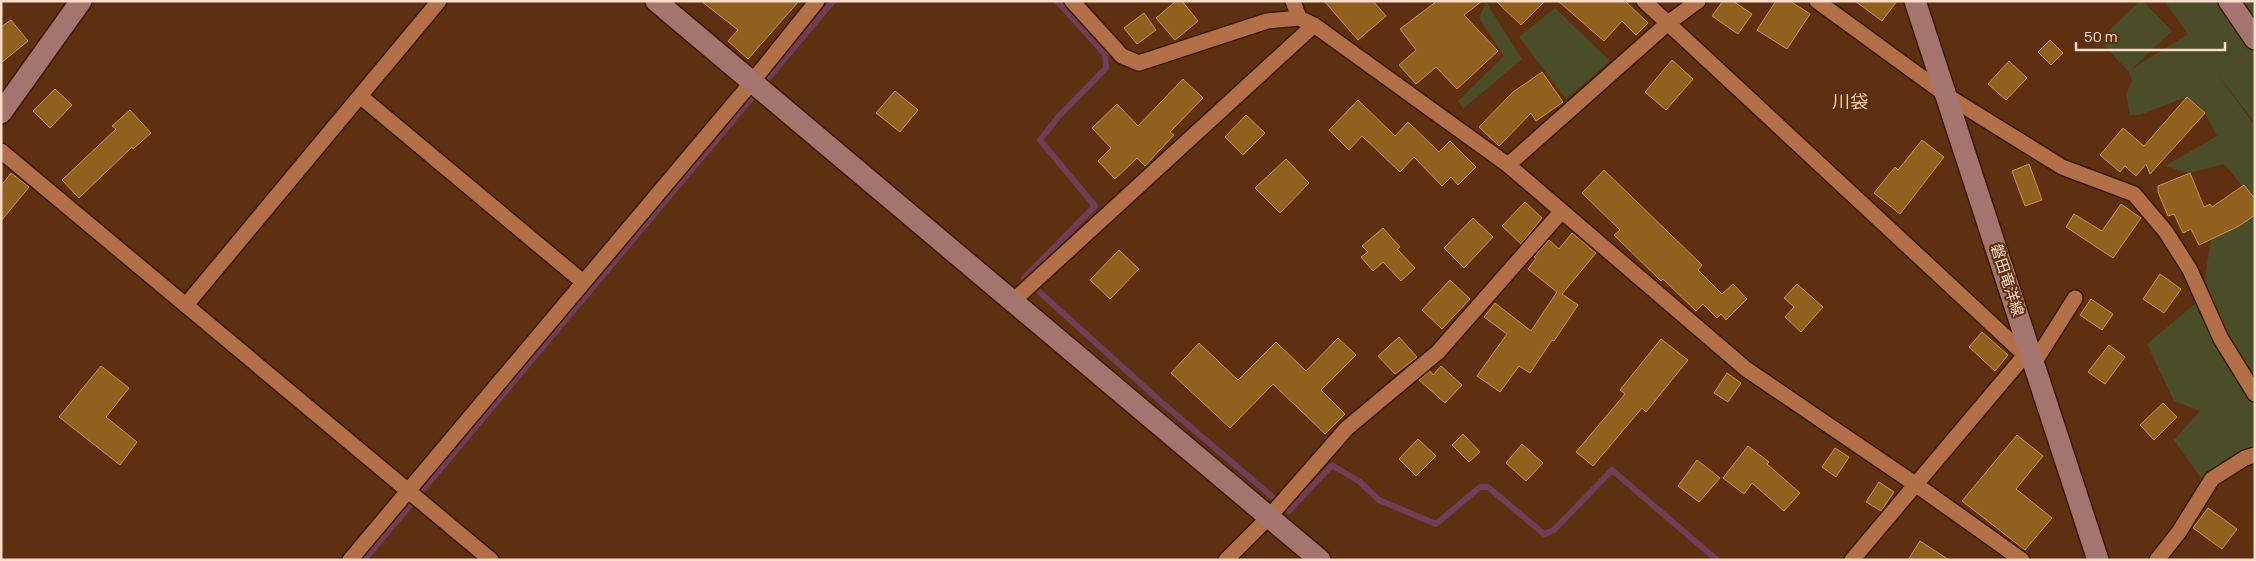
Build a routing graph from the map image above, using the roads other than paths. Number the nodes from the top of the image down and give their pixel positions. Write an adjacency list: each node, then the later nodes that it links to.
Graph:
1 (81, 1): 19 (street)
2 (438, 1): 18 (street)
3 (656, 1): 16 (street)
4 (817, 1): 16 (street)
5 (1072, 1): 12 (street)
6 (1293, 1): 12 (street)
7 (1644, 1): 13 (street)
8 (1698, 1): 13 (street)
9 (1817, 1): 17 (street)
10 (1915, 1): 17 (street, 磐田竜洋線)
11 (2229, 1): 15 (street)
12 (1298, 18): 14 (street)
13 (1668, 23): 21 (street); 27 (street)
14 (1314, 25): 21 (street); 25 (street)
15 (2255, 39)
16 (752, 82): 23 (street); 25 (street)
17 (1946, 95): 27 (street, 磐田竜洋線); 28 (street)
18 (360, 96): 23 (street); 26 (street)
19 (1, 113)
20 (1, 151): 26 (street)
21 (1508, 165): 22 (street)
22 (1561, 212): 30 (street); 32 (street)
23 (583, 282): 31 (street)
24 (2075, 298): 27 (street)
25 (1013, 301): 32 (street)
26 (186, 305): 31 (street)
27 (2030, 357): 30 (street); 39 (street, 磐田竜洋線)
28 (2255, 394)
29 (2255, 455): 40 (street)
30 (1916, 484): 37 (street); 38 (street)
31 (407, 490): 33 (street); 34 (street)
32 (1269, 517): 35 (street); 36 (street)
33 (350, 560)
34 (491, 560)
35 (1226, 560)
36 (1320, 560)
37 (1852, 560)
38 (2022, 560)
39 (2098, 560)
40 (2157, 560)

